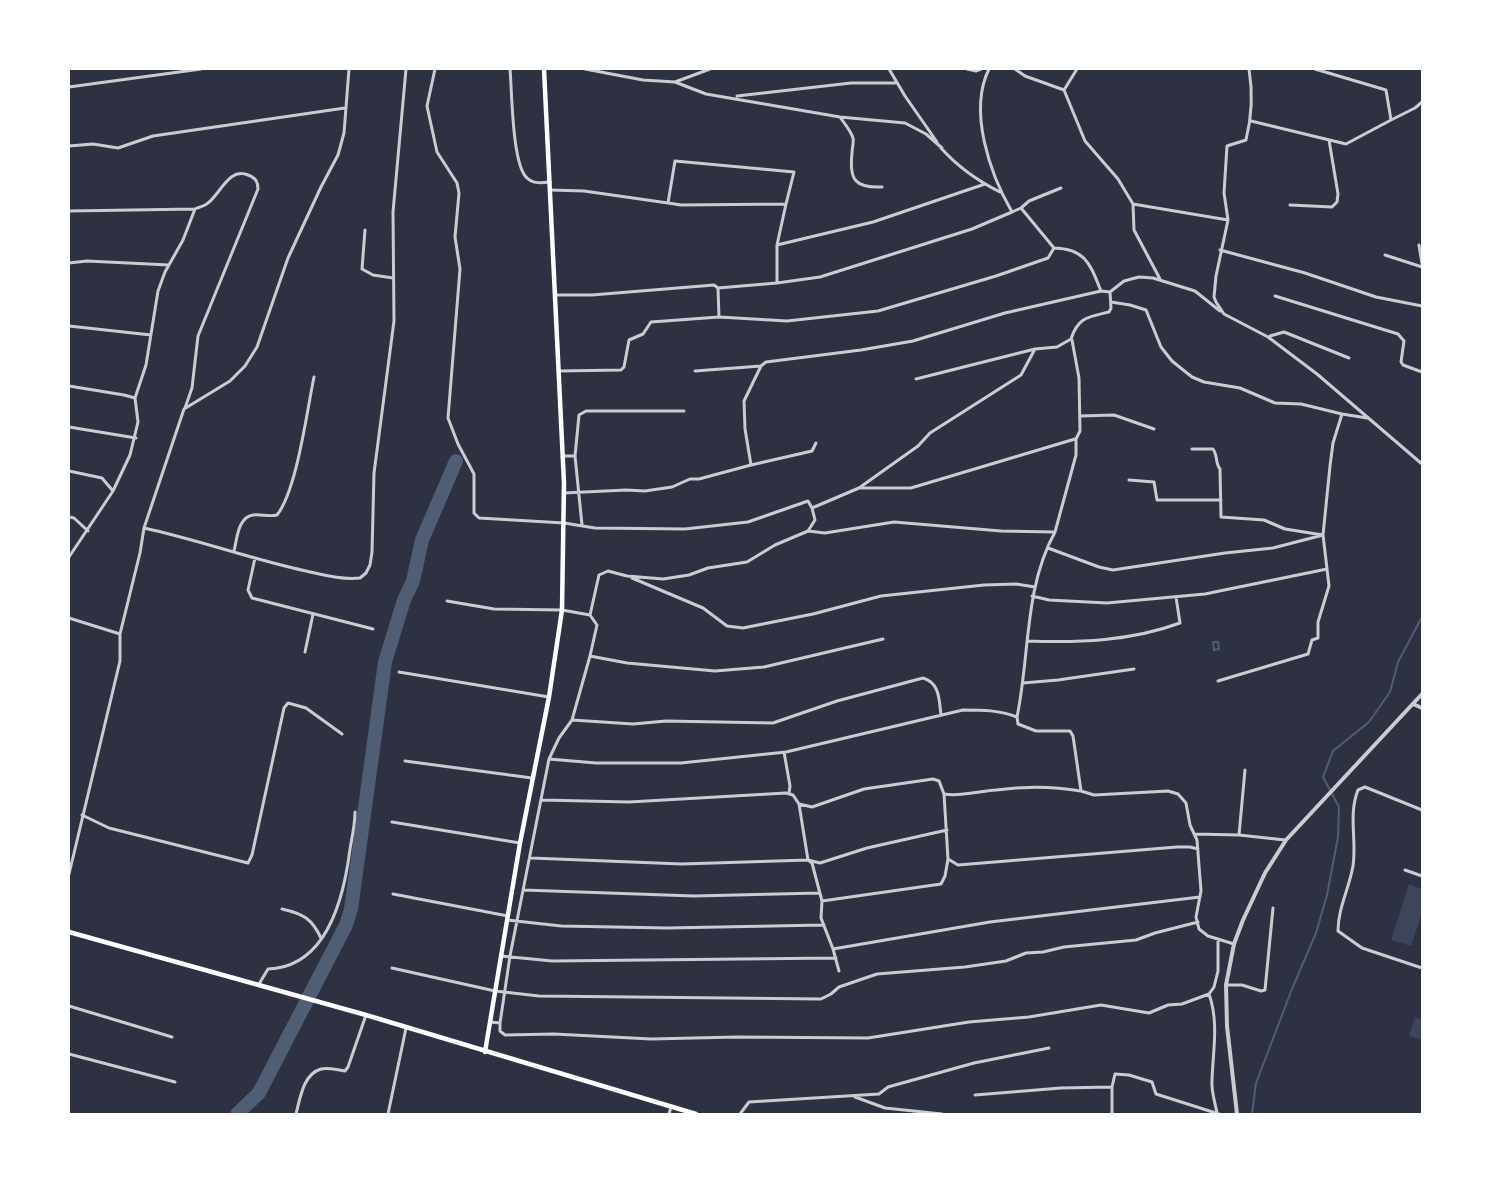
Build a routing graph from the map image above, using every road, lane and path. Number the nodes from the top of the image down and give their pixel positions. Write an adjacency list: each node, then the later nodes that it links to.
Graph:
1 (201, 69): 19 (street)
2 (349, 69): 23 (street)
3 (406, 69): 54 (street)
4 (435, 69): 104 (street)
5 (510, 69): 30 (street)
6 (544, 69): 30 (main road)
7 (585, 69): 17 (street)
8 (710, 69): 17 (street)
9 (889, 69): 18 (street)
10 (967, 69): 11 (street)
11 (981, 69)
12 (989, 69): 35 (street)
13 (1015, 69): 20 (street)
14 (1077, 69): 20 (street)
15 (1249, 69): 26 (street)
16 (1315, 69): 25 (street)
17 (675, 82): 21 (street)
18 (896, 83): 21 (street); 29 (street)
19 (69, 87)
20 (1064, 90): 38 (street)
21 (733, 97): 24 (street)
22 (1422, 102): 25 (street)
23 (346, 108): 28 (street); 80 (street)
24 (840, 117): 29 (street); 32 (street)
25 (1391, 120): 27 (street)
26 (1251, 121): 27 (street); 44 (street)
27 (1329, 140): 39 (street)
28 (69, 146)
29 (942, 148): 31 (street)
30 (550, 183): 34 (main road)
31 (985, 184): 35 (street); 46 (street)
32 (882, 187)
33 (1061, 188): 40 (street)
34 (550, 190): 36 (street); 60 (main road)
35 (1000, 192): 43 (street)
36 (668, 203): 37 (street); 37 (street)
37 (786, 204): 46 (street)
38 (1133, 204): 44 (street); 55 (street)
39 (1290, 205)
40 (1021, 208): 43 (street); 48 (street)
41 (195, 209): 42 (street); 52 (street); 80 (street)
42 (69, 211)
43 (1011, 213): 56 (street)
44 (1228, 220): 49 (street)
45 (365, 230): 54 (street)
46 (777, 245): 56 (street)
47 (1419, 245): 53 (street)
48 (1054, 248): 58 (street); 65 (street)
49 (1220, 250): 63 (street); 64 (street)
50 (1385, 255): 53 (street)
51 (69, 263): 52 (street)
52 (169, 265): 67 (street)
53 (1422, 266)
54 (394, 279): 114 (street)
55 (1161, 280): 59 (street); 64 (street)
56 (777, 284): 57 (street)
57 (718, 288): 60 (street); 65 (street)
58 (1101, 291): 59 (street); 72 (street)
59 (1110, 292): 62 (street)
60 (555, 295): 73 (main road)
61 (1275, 296): 75 (street)
62 (1111, 302): 69 (street); 82 (street)
63 (1422, 306)
64 (1224, 314): 68 (street)
65 (718, 317): 73 (street)
66 (69, 326): 67 (street)
67 (151, 335): 79 (street)
68 (1268, 337): 71 (street); 84 (street)
69 (1071, 339): 70 (street); 83 (street)
70 (1035, 349): 77 (street); 97 (street)
71 (1349, 358)
72 (761, 366): 74 (street); 94 (street)
73 (559, 371): 91 (main road)
74 (694, 371)
75 (1422, 372)
76 (314, 377): 112 (street)
77 (916, 379)
78 (69, 386): 79 (street)
79 (135, 398): 87 (street)
80 (184, 409): 106 (street)
81 (684, 411): 92 (street)
82 (1342, 414): 84 (street); 110 (street)
83 (1080, 416): 86 (street); 88 (street)
84 (1370, 418): 93 (street)
85 (69, 427): 87 (street)
86 (1154, 429)
87 (136, 438): 98 (street)
88 (1076, 439): 97 (street); 109 (street)
89 (816, 443): 94 (street)
90 (1192, 449): 101 (street)
91 (562, 456): 92 (street); 100 (main road)
92 (575, 456): 99 (street)
93 (1422, 464)
94 (751, 465): 99 (street)
95 (69, 471): 98 (street)
96 (1129, 480): 101 (street)
97 (859, 488): 102 (street)
98 (113, 491): 107 (street)
99 (578, 492): 100 (street); 105 (street)
100 (564, 493): 104 (main road)
101 (1221, 500): 110 (street)
102 (812, 508): 105 (street); 108 (street)
103 (69, 517): 107 (street)
104 (564, 523): 105 (street); 121 (main road)
105 (582, 525)
106 (144, 528): 112 (street); 126 (street)
107 (88, 531): 113 (street)
108 (808, 531): 109 (street); 116 (street)
109 (1055, 532): 111 (street)
110 (1323, 535): 111 (street); 115 (street)
111 (1048, 548): 117 (street)
112 (234, 551): 114 (street)
113 (69, 557)
114 (255, 558): 122 (street)
115 (1327, 569): 119 (street); 133 (street)
116 (627, 576): 117 (street); 123 (street)
117 (1035, 587): 118 (street)
118 (1032, 596): 119 (street); 128 (street)
119 (1176, 596): 128 (street)
120 (447, 601): 121 (street)
121 (562, 610): 123 (street); 136 (main road)
122 (313, 614): 125 (street); 129 (street)
123 (590, 615): 130 (street)
124 (69, 618): 126 (street)
125 (373, 629)
126 (120, 634): 155 (street)
127 (883, 639): 130 (street)
128 (1028, 641): 134 (street)
129 (305, 652)
130 (590, 656): 141 (street)
131 (1134, 669): 134 (street)
132 (399, 672): 136 (street)
133 (1218, 681)
134 (1023, 682): 140 (street)
135 (1422, 694): 137 (street)
136 (549, 697): 147 (main road)
137 (1413, 704): 138 (street); 160 (street)
138 (1422, 708)
139 (941, 715): 140 (street); 141 (street); 143 (street)
140 (1017, 717): 148 (street)
141 (572, 720): 144 (street)
142 (342, 734): 155 (street)
143 (784, 752): 144 (street); 149 (street)
144 (549, 759): 151 (street)
145 (405, 761): 147 (street)
146 (1245, 770): 159 (street)
147 (532, 778): 161 (main road)
148 (1081, 791): 150 (street); 158 (street)
149 (789, 793): 151 (street); 152 (street)
150 (944, 794): 152 (street); 157 (street)
151 (542, 800): 163 (street)
152 (799, 804): 165 (street)
153 (1422, 810): 189 (street)
154 (356, 812): 181 (street)
155 (82, 815): 167 (street)
156 (392, 822): 161 (street)
157 (947, 830): 164 (street); 165 (street)
158 (1194, 834): 159 (street); 162 (street)
159 (1239, 835): 160 (street)
160 (1286, 840): 183 (street)
161 (520, 843): 176 (main road)
162 (1198, 849): 164 (street); 172 (street)
163 (531, 858): 165 (street); 169 (street)
164 (948, 859): 173 (street)
165 (808, 860): 170 (street)
166 (1405, 870): 168 (street)
167 (69, 874)
168 (1422, 876)
169 (523, 890): 170 (street); 177 (street)
170 (819, 893): 173 (street)
171 (393, 894): 176 (street)
172 (1200, 897): 178 (street); 184 (street)
173 (822, 901): 179 (street)
174 (1273, 908): 192 (street)
175 (282, 909): 181 (street)
176 (508, 918): 177 (street); 185 (main road)
177 (517, 921): 179 (street); 186 (street)
178 (1198, 922): 182 (street); 194 (street)
179 (824, 925): 184 (street)
180 (69, 932): 191 (main road)
181 (321, 938): 191 (street)
182 (1218, 939): 183 (street); 195 (street)
183 (1233, 944): 192 (street)
184 (833, 950): 187 (street)
185 (501, 956): 186 (street); 193 (main road)
186 (510, 956): 187 (street); 194 (street)
187 (836, 958): 190 (street)
188 (392, 968): 193 (street)
189 (1422, 968)
190 (839, 971)
191 (258, 985): 197 (main road)
192 (1226, 985): 218 (street)
193 (495, 991): 194 (street); 198 (main road)
194 (505, 992): 199 (street)
195 (1209, 994): 199 (street); 217 (street)
196 (69, 1006): 201 (street)
197 (366, 1015): 200 (main road); 210 (street)
198 (490, 1022): 199 (street); 203 (main road)
199 (500, 1023)
200 (406, 1027): 203 (main road); 211 (street)
201 (172, 1037)
202 (1049, 1048): 208 (street)
203 (485, 1052): 209 (main road)
204 (69, 1054): 205 (street)
205 (175, 1082)
206 (1112, 1087): 207 (street); 216 (street); 217 (street)
207 (975, 1095)
208 (853, 1096): 214 (street); 215 (street)
209 (671, 1107): 212 (street); 213 (main road)
210 (296, 1114)
211 (388, 1114)
212 (669, 1114)
213 (696, 1114)
214 (740, 1114)
215 (942, 1114)
216 (1112, 1114)
217 (1218, 1114)
218 (1237, 1114)

